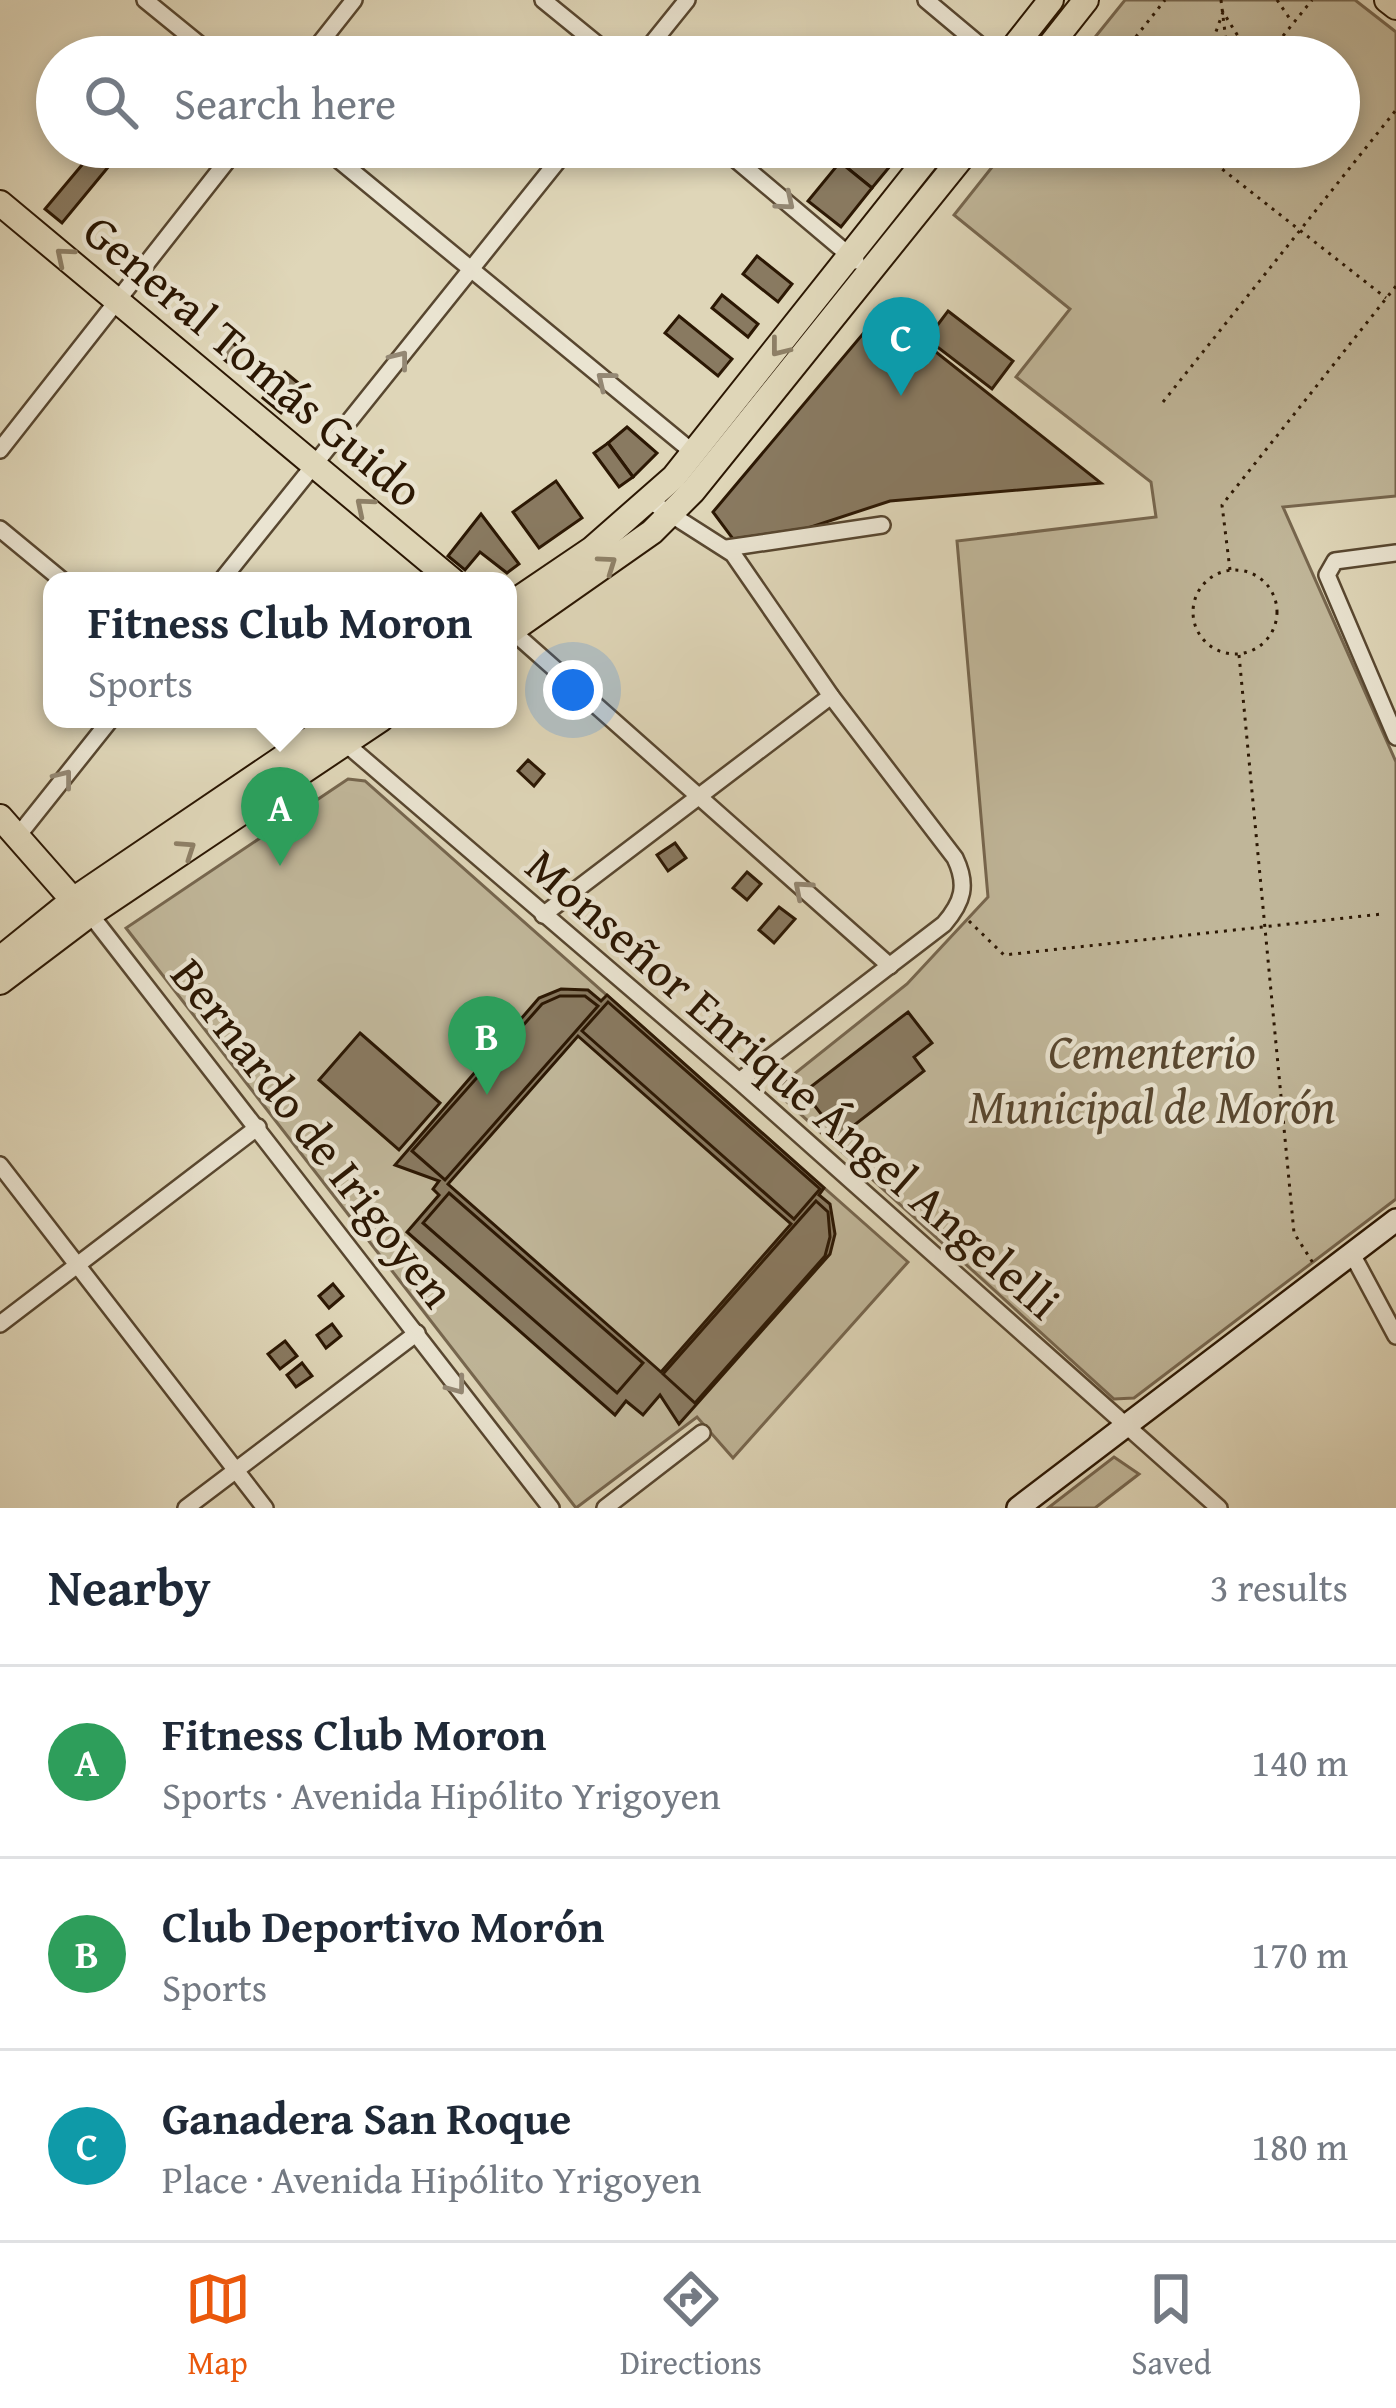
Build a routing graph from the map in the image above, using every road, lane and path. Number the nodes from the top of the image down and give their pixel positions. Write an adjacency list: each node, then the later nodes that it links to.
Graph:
1 (146, 0): 16 (street)
2 (354, 0): 17 (street)
3 (544, 0): 18 (street)
4 (687, 0): 19 (street)
5 (926, 0): 20 (street)
6 (1051, 0): 21 (main road)
7 (1086, 0): 22 (main road)
8 (1165, 0): 23 (path)
9 (1222, 0): 14 (path)
10 (1277, 0): 15 (path)
11 (1312, 0): 15 (path)
12 (1387, 0): 13 (main road)
13 (1396, 7)
14 (1223, 12): 24 (path); 25 (path); 26 (path)
15 (1293, 24): 27 (path)
16 (190, 36)
17 (326, 36)
18 (588, 36)
19 (658, 36)
20 (969, 36)
21 (1023, 36)
22 (1058, 36)
23 (1136, 36)
24 (1214, 36)
25 (1226, 36)
26 (1238, 36)
27 (1284, 36)
28 (1396, 110): 29 (path)
29 (1360, 155)
30 (222, 168): 45 (street)
31 (348, 168): 41 (street)
32 (552, 168): 41 (street)
33 (746, 168): 40 (street, one-way to 40)
34 (920, 168): 40 (main road)
35 (954, 168): 42 (main road)
36 (1221, 168): 39 (path)
37 (1350, 168): 39 (path)
38 (0, 203): 45 (main road, General Tomás Guido, one-way to 38)
39 (1300, 230): 44 (path); 47 (path)
40 (851, 256): 42 (street); 49 (main road, one-way to 49)
41 (470, 270): 49 (street, one-way to 41); 50 (street, one-way to 41)
42 (871, 274): 51 (main road)
43 (1396, 286): 44 (path)
44 (1388, 297): 46 (path); 56 (path)
45 (118, 300): 48 (street); 50 (main road, General Tomás Guido)
46 (1396, 301)
47 (1163, 402)
48 (0, 450)
49 (695, 454): 51 (main road)
50 (315, 465): 58 (street); 59 (main road, General Tomás Guido, one-way to 50)
51 (660, 509): 54 (street); 60 (main road)
52 (882, 525): 54 (street)
53 (0, 530): 57 (street)
54 (727, 548): 63 (street)
55 (1396, 553): 66 (street)
56 (1230, 570): 62 (path); 62 (path)
57 (52, 572)
58 (228, 572)
59 (442, 572)
60 (517, 618)
61 (517, 631): 67 (street)
62 (1239, 655): 74 (path)
63 (831, 696): 67 (street); 76 (street)
64 (104, 728): 69 (street, one-way to 64)
65 (332, 728): 70 (main road); 71 (street, Monseñor Enrique Ángel Angelelli)
66 (1396, 737)
67 (698, 799): 71 (street); 76 (street, one-way to 67)
68 (0, 817): 69 (main road, Bernardo de Irigoyen)
69 (17, 837): 70 (main road, Bernardo de Irigoyen)
70 (81, 907): 75 (main road); 77 (main road); 79 (street, Bernardo de Irigoyen)
71 (543, 914): 78 (street, Monseñor Enrique Ángel Angelelli)
72 (1382, 914): 74 (path)
73 (968, 919): 74 (path)
74 (1265, 929): 84 (path)
75 (0, 959)
76 (890, 965): 78 (street)
77 (0, 982)
78 (739, 1082): 88 (street, Monseñor Enrique Ángel Angelelli)
79 (258, 1127): 83 (street); 86 (street, Bernardo de Irigoyen)
80 (0, 1165): 83 (street)
81 (1396, 1220): 82 (street)
82 (1352, 1254): 84 (street); 87 (street)
83 (79, 1266): 85 (street); 90 (street)
84 (1322, 1276): 88 (street)
85 (0, 1324)
86 (417, 1334): 90 (street); 93 (street, Bernardo de Irigoyen, one-way to 93)
87 (1396, 1336)
88 (1125, 1423): 95 (street); 96 (street, Monseñor Enrique Ángel Angelelli)
89 (702, 1433): 94 (street)
90 (236, 1468): 91 (street); 92 (street)
91 (186, 1508)
92 (265, 1508)
93 (550, 1508)
94 (605, 1508)
95 (1018, 1508)
96 (1219, 1508)

